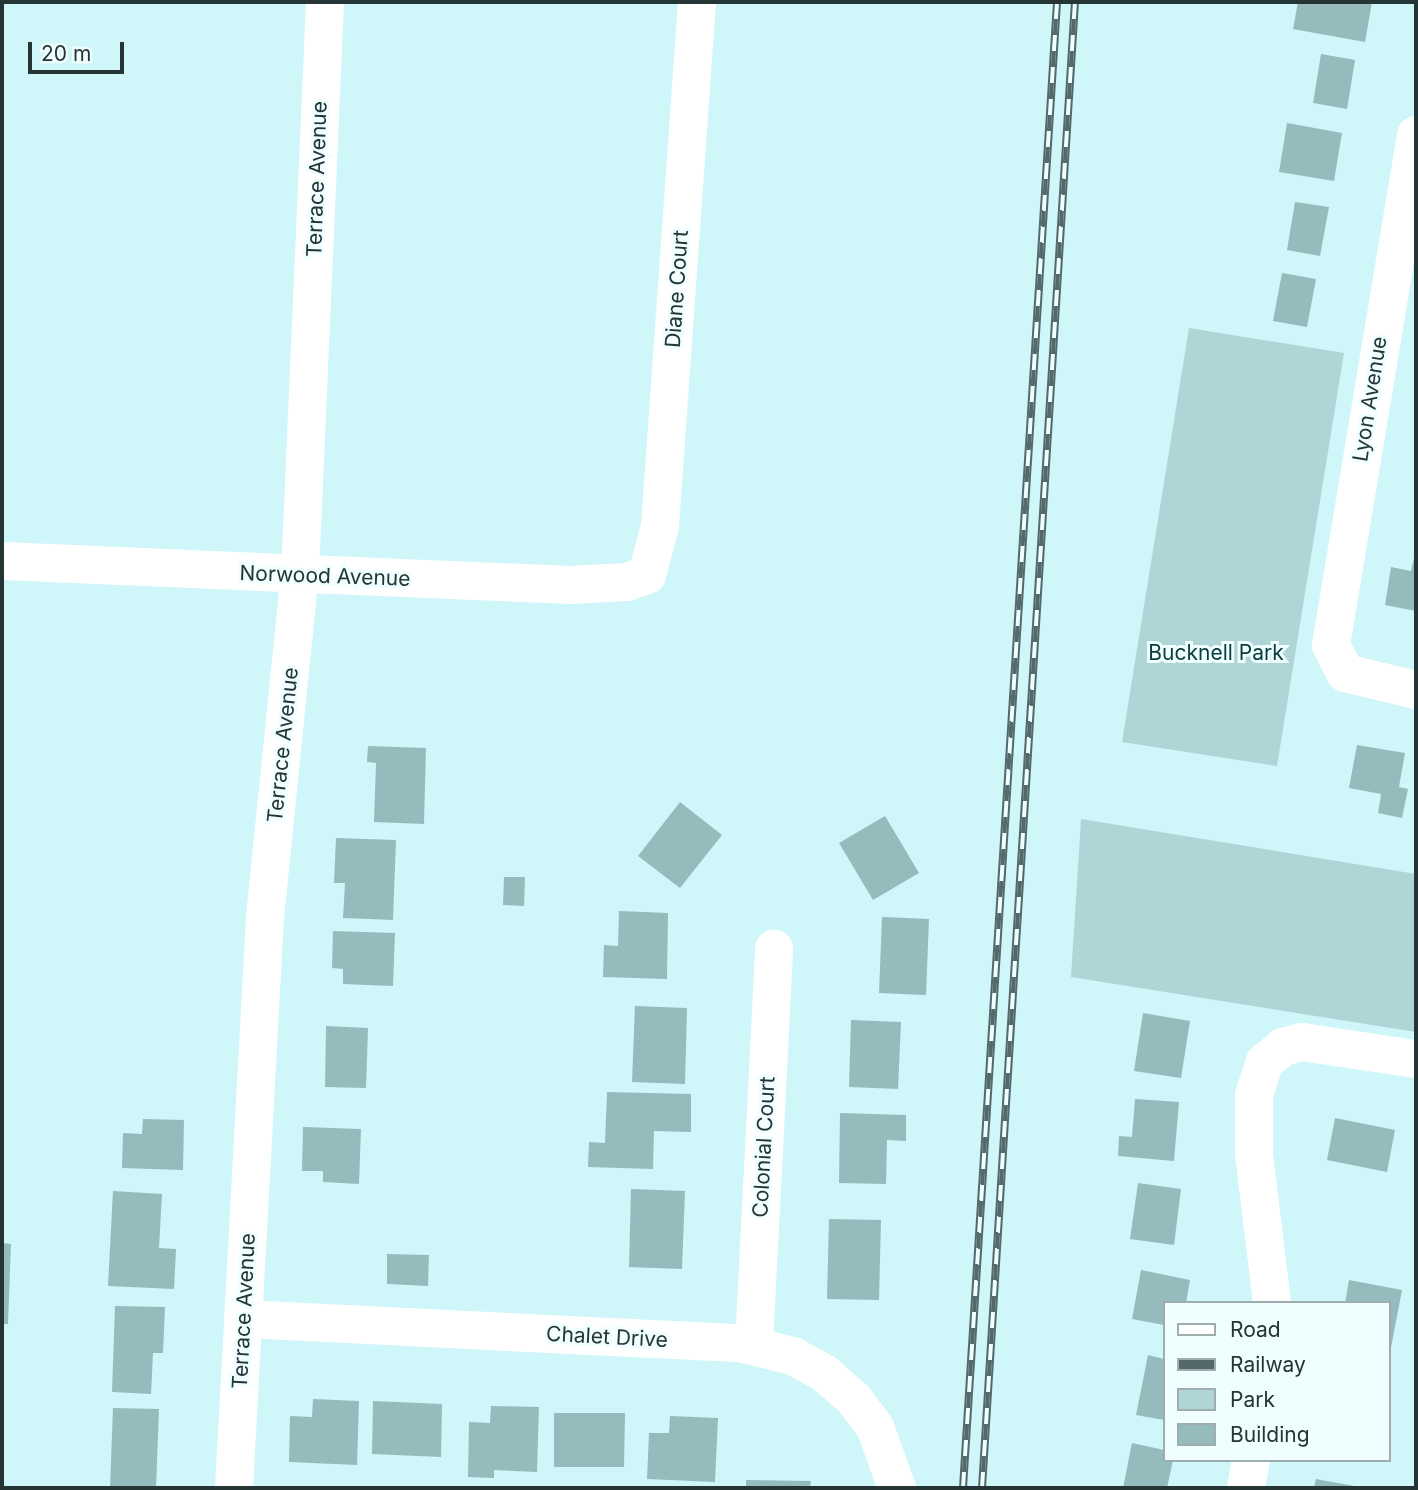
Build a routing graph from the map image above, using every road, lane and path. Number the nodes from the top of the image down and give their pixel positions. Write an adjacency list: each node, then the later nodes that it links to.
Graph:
1 (325, 2): 6 (street, Terrace Avenue)
2 (697, 2): 7 (street, Diane Court)
3 (1416, 135): 4 (street, Lyon Avenue)
4 (1401, 311): 8 (street, Lyon Avenue)
5 (2, 561): 6 (street, Norwood Avenue)
6 (300, 575): 7 (street, Norwood Avenue); 12 (street, Terrace Avenue)
7 (647, 575)
8 (1416, 690)
9 (774, 949): 13 (street, Colonial Court)
10 (1416, 1059): 11 (street)
11 (1272, 1301)
12 (243, 1319): 13 (street, Chalet Drive); 15 (street, Terrace Avenue)
13 (754, 1346): 16 (street, Chalet Drive)
14 (1251, 1462): 17 (street)
15 (234, 1488)
16 (897, 1488)
17 (1246, 1488)

